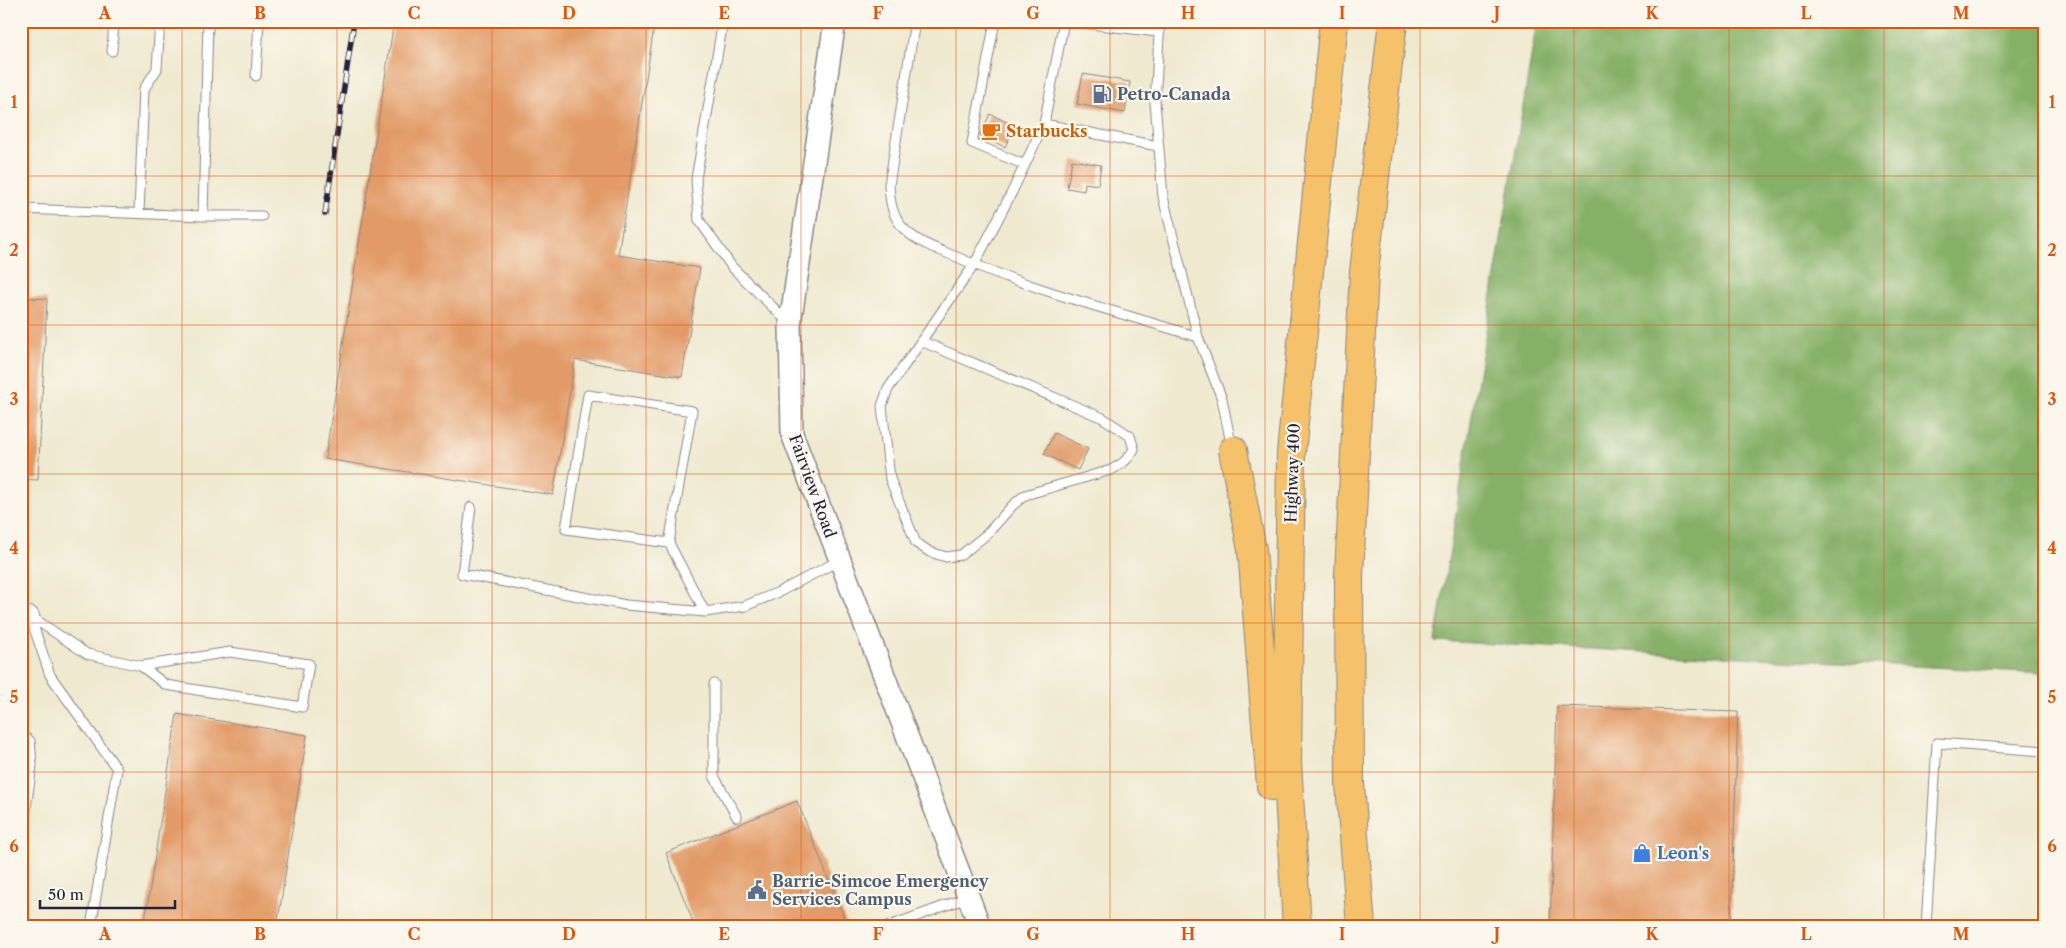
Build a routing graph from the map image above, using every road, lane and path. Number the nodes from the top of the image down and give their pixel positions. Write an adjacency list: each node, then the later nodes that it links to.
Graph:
1 (114, 21): 14 (lane)
2 (160, 21): 20 (lane)
3 (208, 21): 21 (lane)
4 (259, 21): 15 (lane)
5 (723, 21): 24 (lane)
6 (835, 21): 24 (street, Fairview Road)
7 (915, 21): 23 (lane)
8 (995, 21): 18 (lane)
9 (1065, 21): 13 (lane); 16 (lane)
10 (1160, 21): 13 (lane)
11 (1334, 21): 39 (highway, Highway 400)
12 (1393, 21): 45 (highway)
13 (1158, 32): 17 (lane)
14 (112, 51)
15 (256, 76)
16 (1044, 124): 17 (lane); 18 (lane)
17 (1158, 146): 25 (lane)
18 (1025, 165): 23 (lane)
19 (21, 209): 20 (lane)
20 (139, 213): 21 (lane)
21 (203, 216): 22 (lane)
22 (262, 216)
23 (974, 265): 25 (lane); 26 (lane)
24 (790, 324): 30 (street, Fairview Road)
25 (1198, 337): 27 (lane)
26 (922, 341): 26 (lane)
27 (1233, 450): 39 (highway)
28 (471, 507): 31 (lane)
29 (670, 543): 29 (lane); 31 (lane)
30 (840, 560): 31 (lane); 40 (street, Fairview Road)
31 (704, 612)
32 (26, 616): 33 (lane); 41 (lane)
33 (141, 666): 33 (lane)
34 (714, 684): 37 (lane)
35 (21, 734): 38 (lane)
36 (2045, 751): 46 (lane)
37 (737, 817)
38 (21, 844)
39 (1294, 892): 44 (highway, Highway 400)
40 (969, 897): 42 (lane); 43 (street, Fairview Road)
41 (91, 927)
42 (887, 927)
43 (980, 927)
44 (1297, 927)
45 (1361, 927)
46 (1926, 927)

